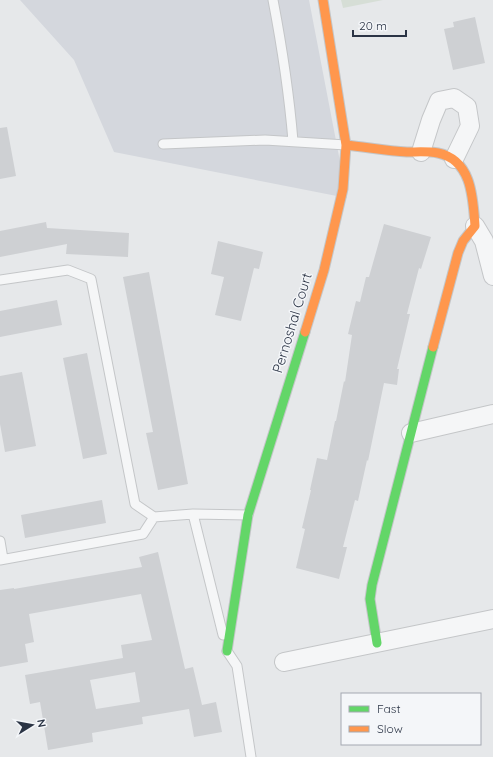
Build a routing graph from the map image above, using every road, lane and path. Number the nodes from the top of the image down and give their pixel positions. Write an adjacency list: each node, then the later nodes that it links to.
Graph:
1 (272, 0): 3 (lane)
2 (324, 0): 5 (street, Pernoshal Court)
3 (293, 141): 4 (lane); 5 (lane)
4 (163, 144)
5 (346, 145): 6 (street); 14 (street, Pernoshal Court)
6 (420, 152): 7 (street); 7 (street)
7 (454, 159): 8 (street)
8 (475, 226): 9 (street); 12 (street)
9 (493, 276)
10 (0, 280): 15 (lane)
11 (493, 414): 12 (street)
12 (411, 433): 19 (street)
13 (193, 514): 14 (lane); 15 (lane); 20 (lane)
14 (248, 515): 20 (street, Pernoshal Court)
15 (154, 517): 17 (lane)
16 (0, 541): 17 (lane)
17 (2, 559)
18 (493, 619): 19 (street)
19 (378, 644): 21 (street)
20 (227, 651): 22 (lane)
21 (284, 662)
22 (251, 757)

